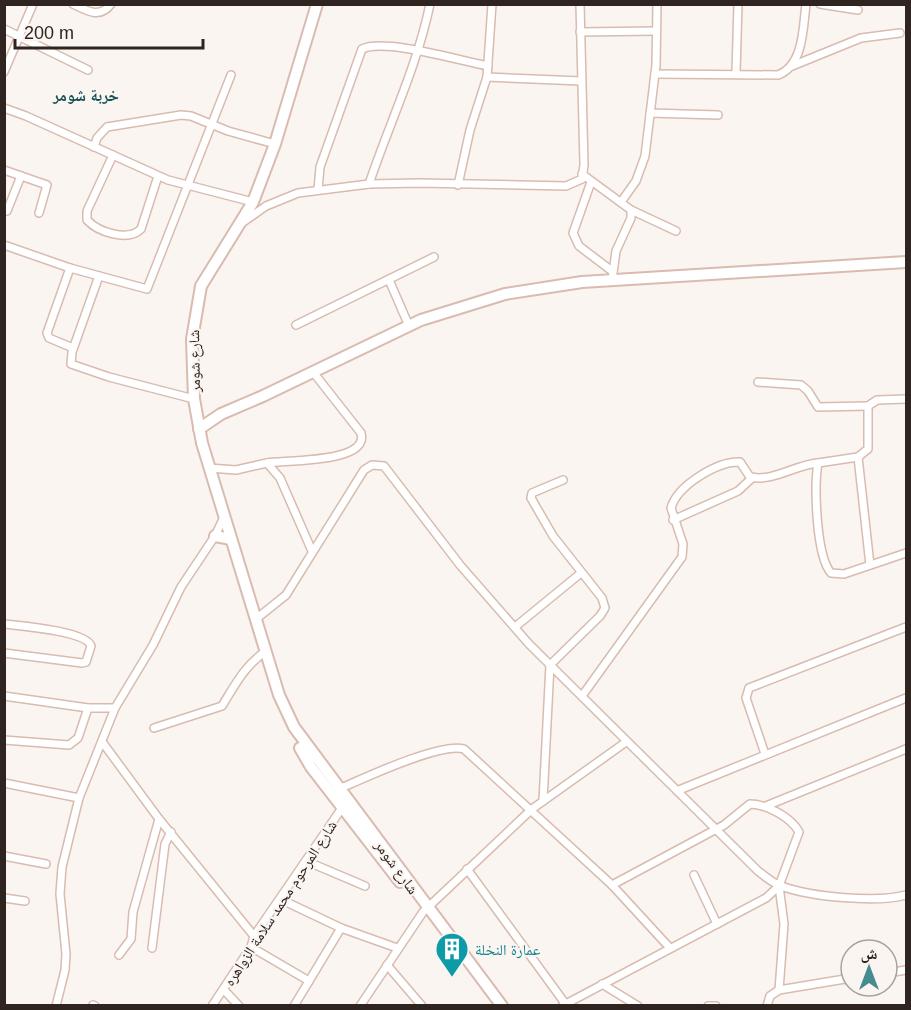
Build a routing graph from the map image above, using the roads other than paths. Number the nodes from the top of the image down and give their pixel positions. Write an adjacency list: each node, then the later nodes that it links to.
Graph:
1 (33, 4): 17 (street)
2 (73, 4): 3 (street)
3 (111, 4)
4 (317, 4): 32 (main road, شارع شومر)
5 (430, 4): 18 (street)
6 (492, 4): 19 (street)
7 (580, 4): 15 (street)
8 (657, 4): 14 (street)
9 (738, 4): 23 (street)
10 (806, 4): 20 (street)
11 (820, 4): 12 (street)
12 (858, 10)
13 (4, 29): 17 (street)
14 (656, 31): 15 (street); 24 (street)
15 (580, 32): 27 (street)
16 (900, 33): 20 (street)
17 (20, 36): 21 (street); 22 (street)
18 (418, 52): 19 (street); 40 (street); 43 (street)
19 (488, 66): 26 (street)
20 (792, 66): 23 (street)
21 (88, 70)
22 (4, 72)
23 (736, 72): 24 (street)
24 (655, 74): 29 (street)
25 (231, 75): 31 (street)
26 (487, 77): 27 (street); 42 (street)
27 (581, 81): 36 (street)
28 (4, 108): 33 (street)
29 (650, 114): 30 (street); 45 (street)
30 (718, 115)
31 (210, 124): 32 (street); 33 (street); 41 (street)
32 (274, 144): 44 (main road, شارع شومر)
33 (94, 147): 34 (street)
34 (113, 155): 38 (street); 38 (street)
35 (4, 170): 37 (street)
36 (582, 174): 39 (street); 42 (street)
37 (21, 176): 47 (street); 48 (street)
38 (158, 176): 41 (street)
39 (591, 182): 45 (street); 55 (street)
40 (369, 184): 42 (street); 43 (street)
41 (188, 185): 44 (street); 56 (street)
42 (458, 185)
43 (318, 190): 49 (street)
44 (253, 202): 49 (main road, شارع شومر)
45 (621, 202): 46 (street)
46 (631, 210): 50 (street); 55 (street)
47 (7, 211)
48 (39, 213)
49 (241, 224): 63 (main road, شارع شومر)
50 (676, 231)
51 (4, 245): 54 (street)
52 (434, 256): 57 (street)
53 (906, 262): 55 (main road)
54 (70, 268): 56 (street); 60 (street)
55 (612, 275): 59 (main road)
56 (99, 276): 60 (street)
57 (389, 280): 58 (street); 59 (street)
58 (296, 325)
59 (409, 326): 61 (main road)
60 (73, 348): 63 (street)
61 (313, 372): 67 (main road); 70 (street)
62 (758, 382): 65 (street)
63 (194, 399): 66 (main road, شارع شومر)
64 (906, 399): 65 (street)
65 (868, 406): 69 (street)
66 (196, 414): 67 (main road); 68 (main road, شارع شومر)
67 (221, 414): 68 (main road)
68 (199, 429): 72 (main road, شارع شومر)
69 (858, 457): 71 (street); 81 (street)
70 (267, 463): 72 (street); 79 (street)
71 (818, 463): 73 (street); 81 (street)
72 (209, 468): 75 (main road, شارع شومر)
73 (752, 478): 76 (street); 76 (street)
74 (563, 480): 82 (street)
75 (224, 517): 77 (street); 78 (main road, شارع شومر)
76 (673, 520): 91 (street)
77 (215, 536): 78 (main road); 94 (street)
78 (231, 539): 83 (main road, شارع شومر)
79 (312, 551): 83 (street); 85 (street)
80 (906, 553): 81 (street)
81 (870, 565)
82 (581, 573): 85 (street); 89 (street)
83 (256, 619): 87 (main road, شارع شومر)
84 (4, 624): 88 (street)
85 (515, 627): 89 (street)
86 (906, 627): 101 (street)
87 (266, 651): 95 (main road, شارع شومر); 96 (street)
88 (4, 653)
89 (550, 665): 91 (street); 106 (street)
90 (4, 696): 93 (street)
91 (582, 696): 98 (street)
92 (906, 698): 101 (street)
93 (88, 708): 94 (street); 97 (street)
94 (115, 708): 99 (street)
95 (294, 727): 103 (main road, شارع شومر); 107 (main road, شارع شومر)
96 (154, 728)
97 (4, 740)
98 (626, 742): 104 (street); 106 (street)
99 (103, 743): 105 (street); 110 (street)
100 (906, 749): 108 (street)
101 (765, 754): 104 (street)
102 (4, 783): 105 (street)
103 (339, 789): 107 (main road, شارع شومر); 109 (street)
104 (679, 790): 111 (street)
105 (79, 798): 140 (street)
106 (543, 801): 109 (street)
107 (345, 804): 114 (street, شارع المرحوم محمد سلامة الزواهره); 125 (main road, شارع شومر)
108 (766, 806): 111 (street); 120 (street)
109 (532, 809): 116 (street); 118 (street)
110 (159, 819): 112 (street); 133 (street)
111 (716, 829): 118 (street); 120 (street)
112 (171, 832): 128 (street); 130 (street)
113 (4, 856): 115 (street)
114 (306, 861): 119 (street); 123 (street, شارع المرحوم محمد سلامة الزواهره)
115 (46, 864)
116 (467, 869): 125 (street); 148 (street)
117 (694, 875): 126 (street)
118 (612, 885): 132 (street)
119 (365, 886)
120 (779, 886): 121 (street); 126 (street); 139 (street)
121 (906, 895)
122 (4, 898): 124 (street)
123 (280, 899): 127 (street); 128 (street, شارع المرحوم محمد سلامة الزواهره)
124 (25, 901)
125 (425, 910): 131 (street); 146 (main road, شارع شومر); 147 (main road, شارع شومر)
126 (717, 924): 132 (street)
127 (341, 928): 131 (street); 136 (street)
128 (254, 936): 129 (street, شارع المرحوم محمد سلامة الزواهره)
129 (251, 947): 136 (street); 138 (street, شارع المرحوم محمد سلامة الزواهره)
130 (152, 948)
131 (397, 948): 134 (street)
132 (669, 948): 137 (street)
133 (119, 955)
134 (387, 965): 144 (street); 145 (street)
135 (839, 980): 139 (street)
136 (309, 981): 143 (street)
137 (602, 984): 148 (street); 149 (street)
138 (224, 990): 141 (street, شارع المرحوم محمد سلامة الزواهره); 142 (street)
139 (779, 990): 152 (street)
140 (56, 1005)
141 (212, 1005)
142 (239, 1005)
143 (294, 1005)
144 (360, 1005)
145 (422, 1005)
146 (494, 1005)
147 (502, 1005)
148 (565, 1005)
149 (638, 1005)
150 (708, 1005): 151 (street)
151 (716, 1005)
152 (767, 1005)

